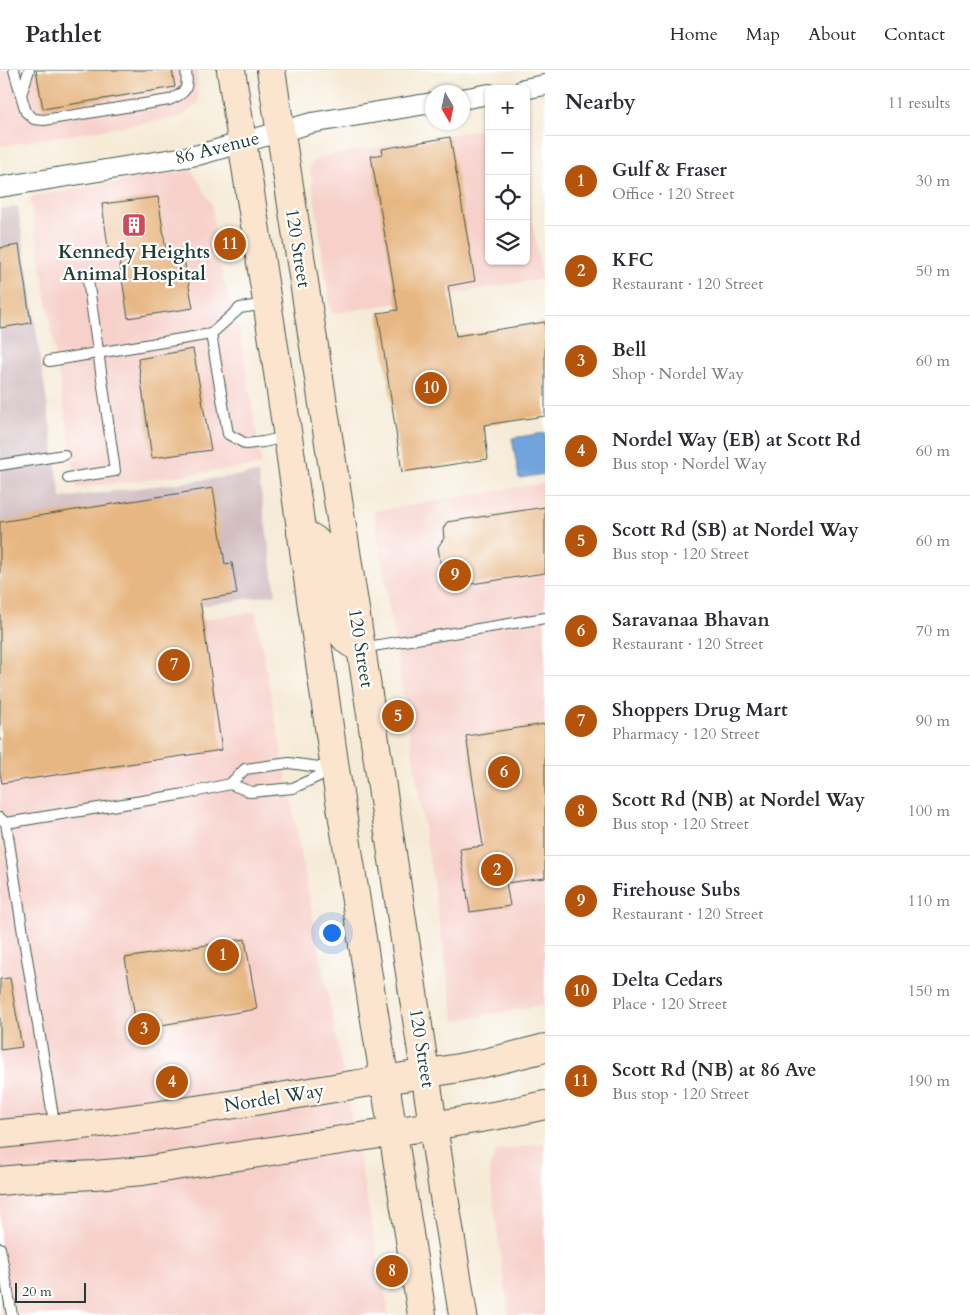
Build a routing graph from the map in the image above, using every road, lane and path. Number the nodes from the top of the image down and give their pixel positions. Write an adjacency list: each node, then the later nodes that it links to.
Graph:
1 (14, 70): 8 (lane)
2 (29, 70): 8 (lane)
3 (186, 70): 8 (lane)
4 (231, 70): 13 (main road, 120 Street)
5 (270, 70): 12 (main road, 120 Street)
6 (545, 85): 7 (street)
7 (530, 88)
8 (21, 95)
9 (485, 95): 10 (street)
10 (470, 98)
11 (425, 104): 12 (street, 86 Avenue)
12 (280, 132): 13 (street, 86 Avenue); 26 (main road, 120 Street)
13 (242, 143): 14 (street, 86 Avenue); 16 (main road, 120 Street)
14 (0, 187)
15 (88, 280): 18 (lane)
16 (267, 304): 17 (lane); 20 (main road, 120 Street)
17 (212, 334): 18 (lane); 20 (lane)
18 (98, 352): 19 (lane); 23 (lane)
19 (49, 361)
20 (288, 437): 24 (main road, 120 Street)
21 (64, 455): 22 (lane)
22 (0, 465)
23 (68, 478)
24 (301, 533): 26 (main road); 27 (main road, 120 Street)
25 (545, 618): 26 (lane)
26 (361, 648): 31 (main road, 120 Street)
27 (335, 769): 28 (lane); 28 (lane); 32 (main road, 120 Street)
28 (230, 784): 29 (lane)
29 (3, 821): 35 (lane)
30 (545, 1048): 31 (main road, Nordel Way)
31 (426, 1074): 32 (main road, Nordel Way); 34 (main road, 120 Street)
32 (384, 1080): 35 (main road, Nordel Way); 36 (main road, 120 Street)
33 (545, 1105): 34 (main road)
34 (433, 1125): 36 (main road); 42 (main road, 120 Street)
35 (56, 1129): 37 (main road, Nordel Way)
36 (393, 1132): 38 (main road); 41 (main road, 120 Street)
37 (0, 1134)
38 (0, 1181)
39 (0, 1248): 40 (lane)
40 (12, 1315)
41 (422, 1315)
42 (463, 1315)

